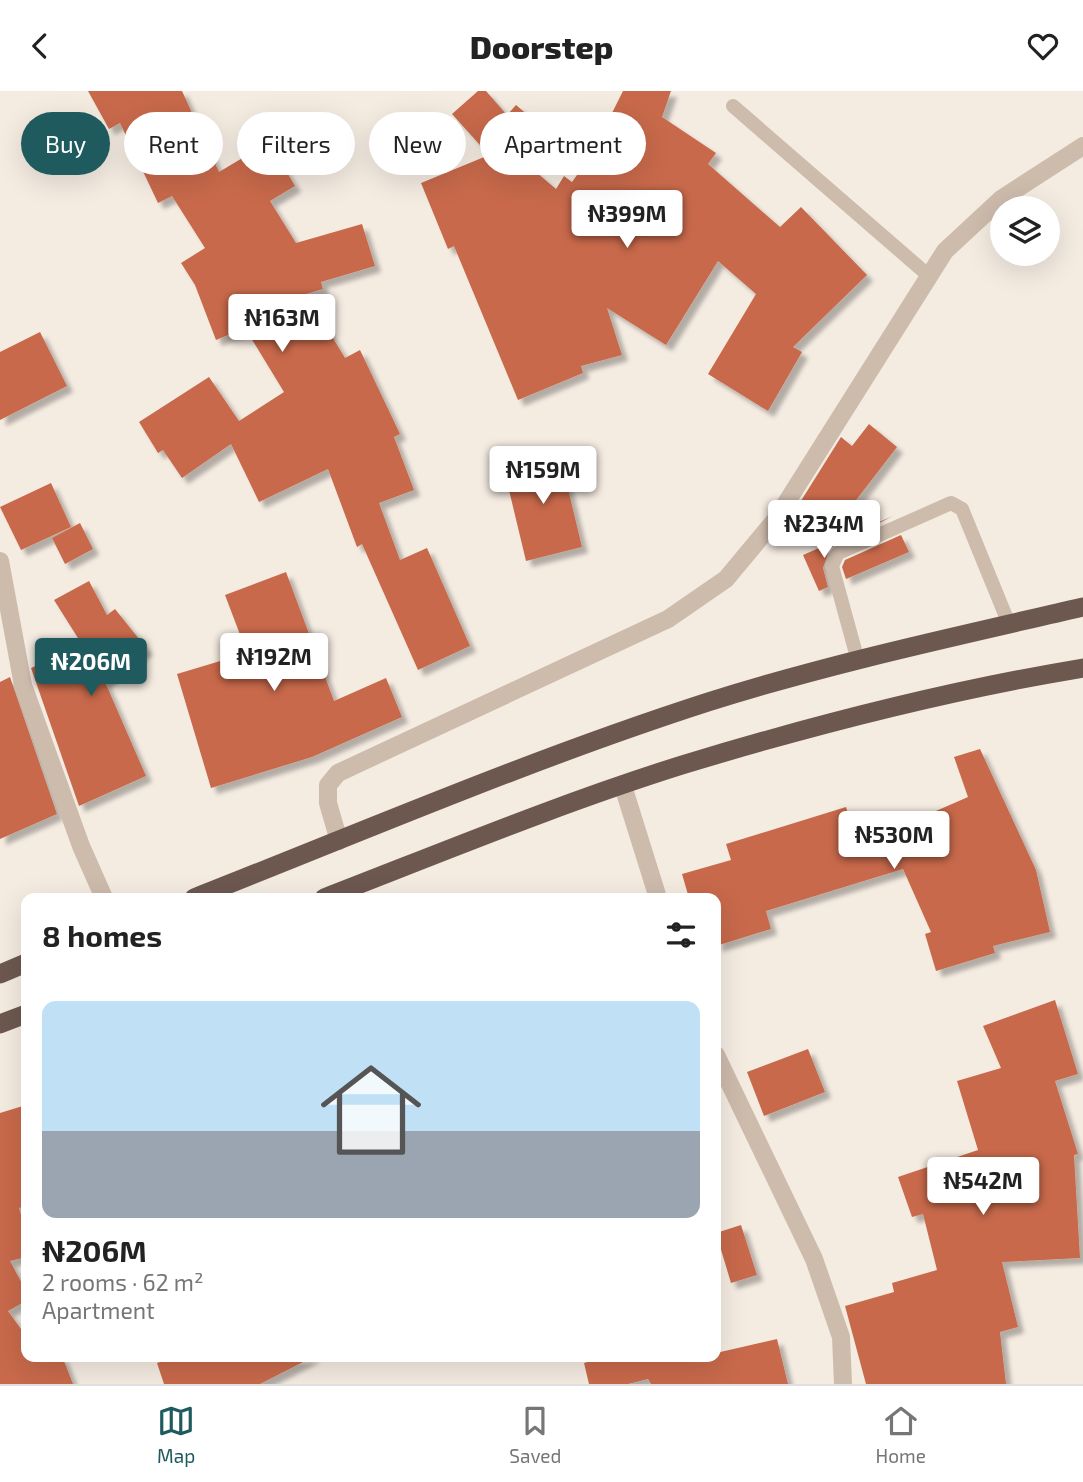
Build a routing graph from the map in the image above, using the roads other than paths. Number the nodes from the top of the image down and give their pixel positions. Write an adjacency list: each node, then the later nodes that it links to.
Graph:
1 (733, 106): 3 (lane)
2 (1083, 146): 3 (street)
3 (929, 276): 10 (street)
4 (0, 561): 11 (street)
5 (1083, 607): 6 (highway)
6 (1009, 624): 7 (highway); 7 (lane)
7 (858, 661): 10 (highway)
8 (1083, 668): 9 (highway)
9 (623, 786): 13 (highway); 14 (street)
10 (339, 841): 12 (highway)
11 (102, 893)
12 (207, 893)
13 (337, 893)
14 (656, 893)
15 (21, 966): 16 (highway)
16 (0, 974)
17 (21, 1016): 18 (highway)
18 (0, 1024)
19 (721, 1065): 20 (street)
20 (843, 1384)

